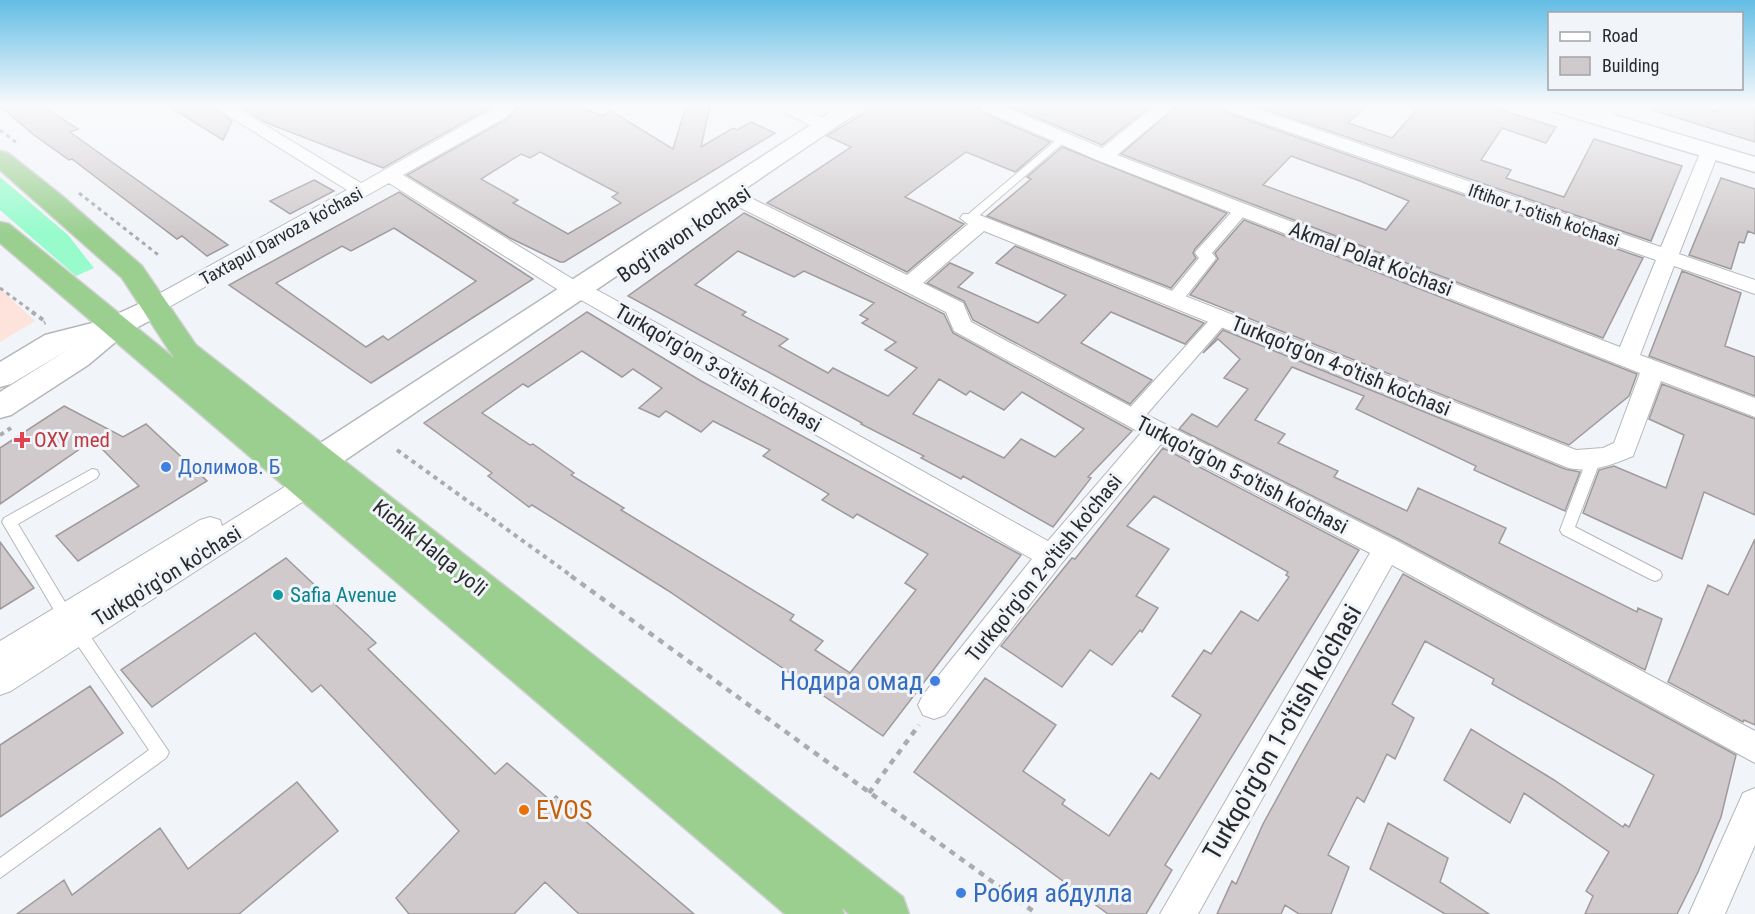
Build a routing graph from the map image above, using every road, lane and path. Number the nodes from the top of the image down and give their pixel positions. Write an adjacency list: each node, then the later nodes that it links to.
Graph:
1 (292, 149): 15 (street)
2 (437, 149): 14 (street, Taxtapul Darvoza ko'chasi)
3 (790, 149): 24 (street, Bog'iravon kochasi)
4 (804, 149): 16 (street, Bog'iravon kochasi)
5 (1052, 149): 18 (lane)
6 (1088, 149): 11 (street, Akmal Polat Ko'chasi)
7 (1113, 149): 11 (street)
8 (1355, 149): 20 (street, Iftihor 1-o'tish ko'chasi)
9 (1704, 149): 10 (street)
10 (1710, 151): 13 (street); 20 (street)
11 (1104, 156): 17 (street, Akmal Polat Ko'chasi)
12 (0, 158): 26 (highway, Kichik Halqa yo'li)
13 (1755, 165)
14 (389, 176): 15 (street, Taxtapul Darvoza ko'chasi); 24 (street, Turkqo'rg'on 3-o'tish ko'chasi)
15 (361, 191): 26 (street, Taxtapul Darvoza ko'chasi)
16 (738, 199): 21 (street, Turkqo'rg'on 5-o'tish ko'chasi); 24 (street, Bog'iravon kochasi)
17 (1242, 209): 25 (street); 30 (street, Akmal Polat Ko'chasi)
18 (975, 220): 21 (street); 25 (street, Turkqo'rg'on 4-o'tish ko'chasi)
19 (0, 230): 28 (highway, Kichik Halqa yo'li)
20 (1666, 257): 22 (street, Iftihor 1-o'tish ko'chasi); 30 (street)
21 (908, 285): 35 (street, Turkqo'rg'on 5-o'tish ko'chasi)
22 (1755, 287)
23 (0, 288): 29 (path)
24 (584, 294): 39 (street, Bog'iravon kochasi); 42 (street, Turkqo'rg'on 3-o'tish ko'chasi)
25 (1173, 301): 27 (street, Turkqo'rg'on 4-o'tish ko'chasi)
26 (154, 306): 28 (street, Taxtapul Darvoza ko'chasi); 39 (highway, Kichik Halqa yo'li)
27 (1221, 318): 35 (street); 38 (street, Turkqo'rg'on 4-o'tish ko'chasi)
28 (115, 327): 29 (street, Taxtapul Darvoza ko'chasi); 33 (street, Taxtapul Darvoza ko'chasi); 39 (highway, Kichik Halqa yo'li)
29 (46, 335): 32 (street, Taxtapul Darvoza ko'chasi)
30 (1627, 359): 31 (street, Akmal Polat Ko'chasi)
31 (1653, 369): 34 (street, Akmal Polat Ko'chasi); 38 (street, Turkqo'rg'on 4-o'tish ko'chasi)
32 (0, 376)
33 (0, 407)
34 (1755, 408)
35 (1132, 418): 36 (street, Turkqo'rg'on 5-o'tish ko'chasi)
36 (1157, 431): 41 (street, Turkqo'rg'on 5-o'tish ko'chasi); 42 (street, Turkqo'rg'on 2-o'tish ko'chasi)
37 (397, 450): 49 (path)
38 (1594, 459): 43 (lane)
39 (313, 473): 44 (street, Turkqo'rg'on ko'chasi); 52 (highway, Kichik Halqa yo'li); 53 (highway, Kichik Halqa yo'li)
40 (92, 474): 44 (lane)
41 (1387, 549): 48 (street, Turkqo'rg'on 5-o'tish ko'chasi); 55 (street, Turkqo'rg'on 1-o'tish ko'chasi)
42 (1051, 556): 47 (street, Turkqo'rg'on 2-o'tish ko'chasi)
43 (1655, 575)
44 (72, 624): 45 (street, Turkqo'rg'on ko'chasi); 46 (street, Turkqo'rg'on ko'chasi); 51 (lane)
45 (0, 657)
46 (0, 681)
47 (934, 705): 49 (path)
48 (1755, 748)
49 (870, 792): 54 (path)
50 (1755, 805): 56 (street)
51 (0, 869)
52 (821, 914)
53 (886, 914)
54 (1037, 914)
55 (1178, 914)
56 (1707, 914)

